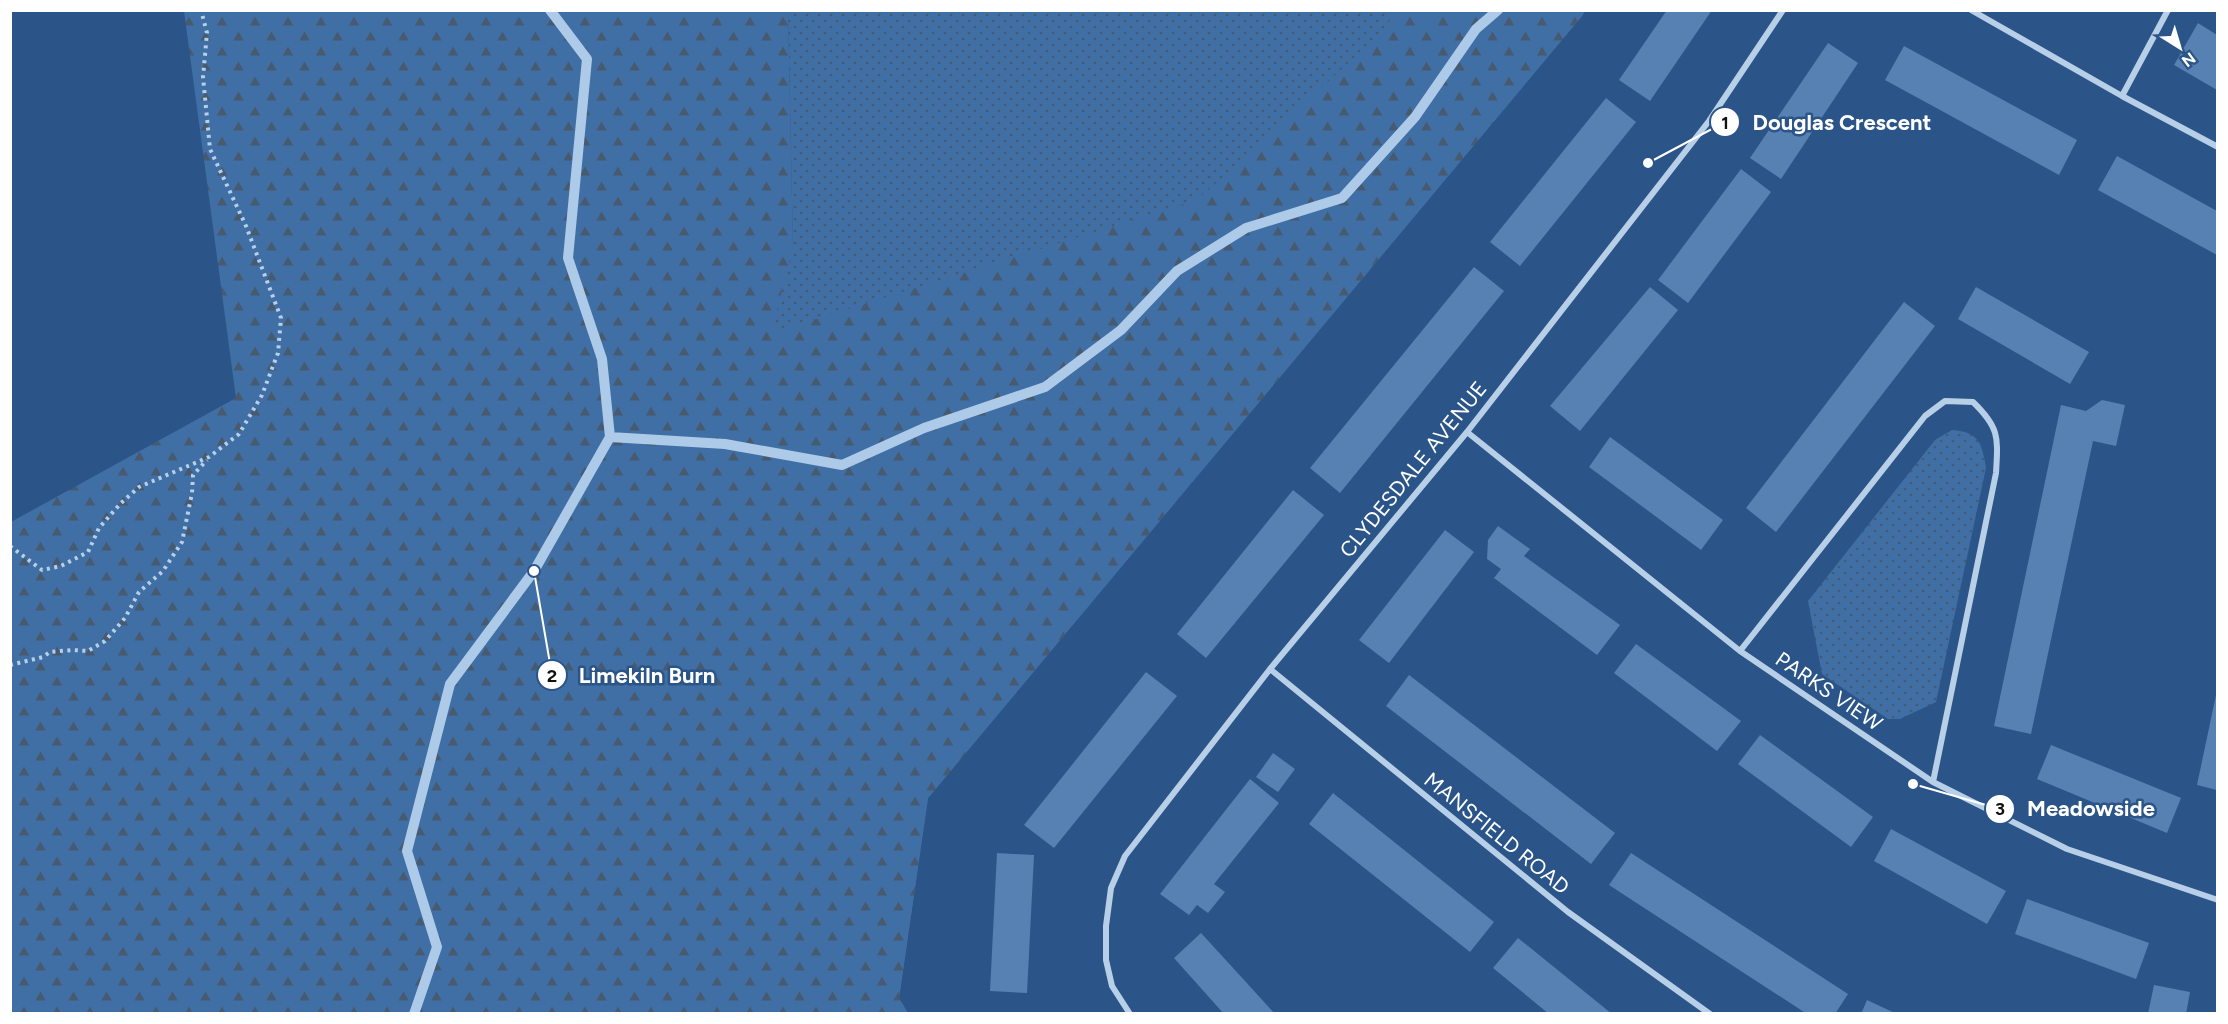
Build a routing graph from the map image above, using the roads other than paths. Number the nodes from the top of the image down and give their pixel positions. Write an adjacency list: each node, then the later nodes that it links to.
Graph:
1 (1783, 10): 6 (street, CLYDESDALE AVENUE)
2 (1971, 10): 4 (street)
3 (2168, 10): 4 (street)
4 (2122, 96): 5 (street)
5 (2217, 147)
6 (1467, 432): 7 (street, PARKS VIEW); 8 (street, CLYDESDALE AVENUE)
7 (1740, 651): 9 (street, PARKS VIEW); 9 (street)
8 (1270, 669): 11 (street, CLYDESDALE AVENUE); 12 (street, MANSFIELD ROAD)
9 (1933, 782): 10 (street, PARKS VIEW)
10 (2217, 900)
11 (1130, 1014)
12 (1710, 1014)

